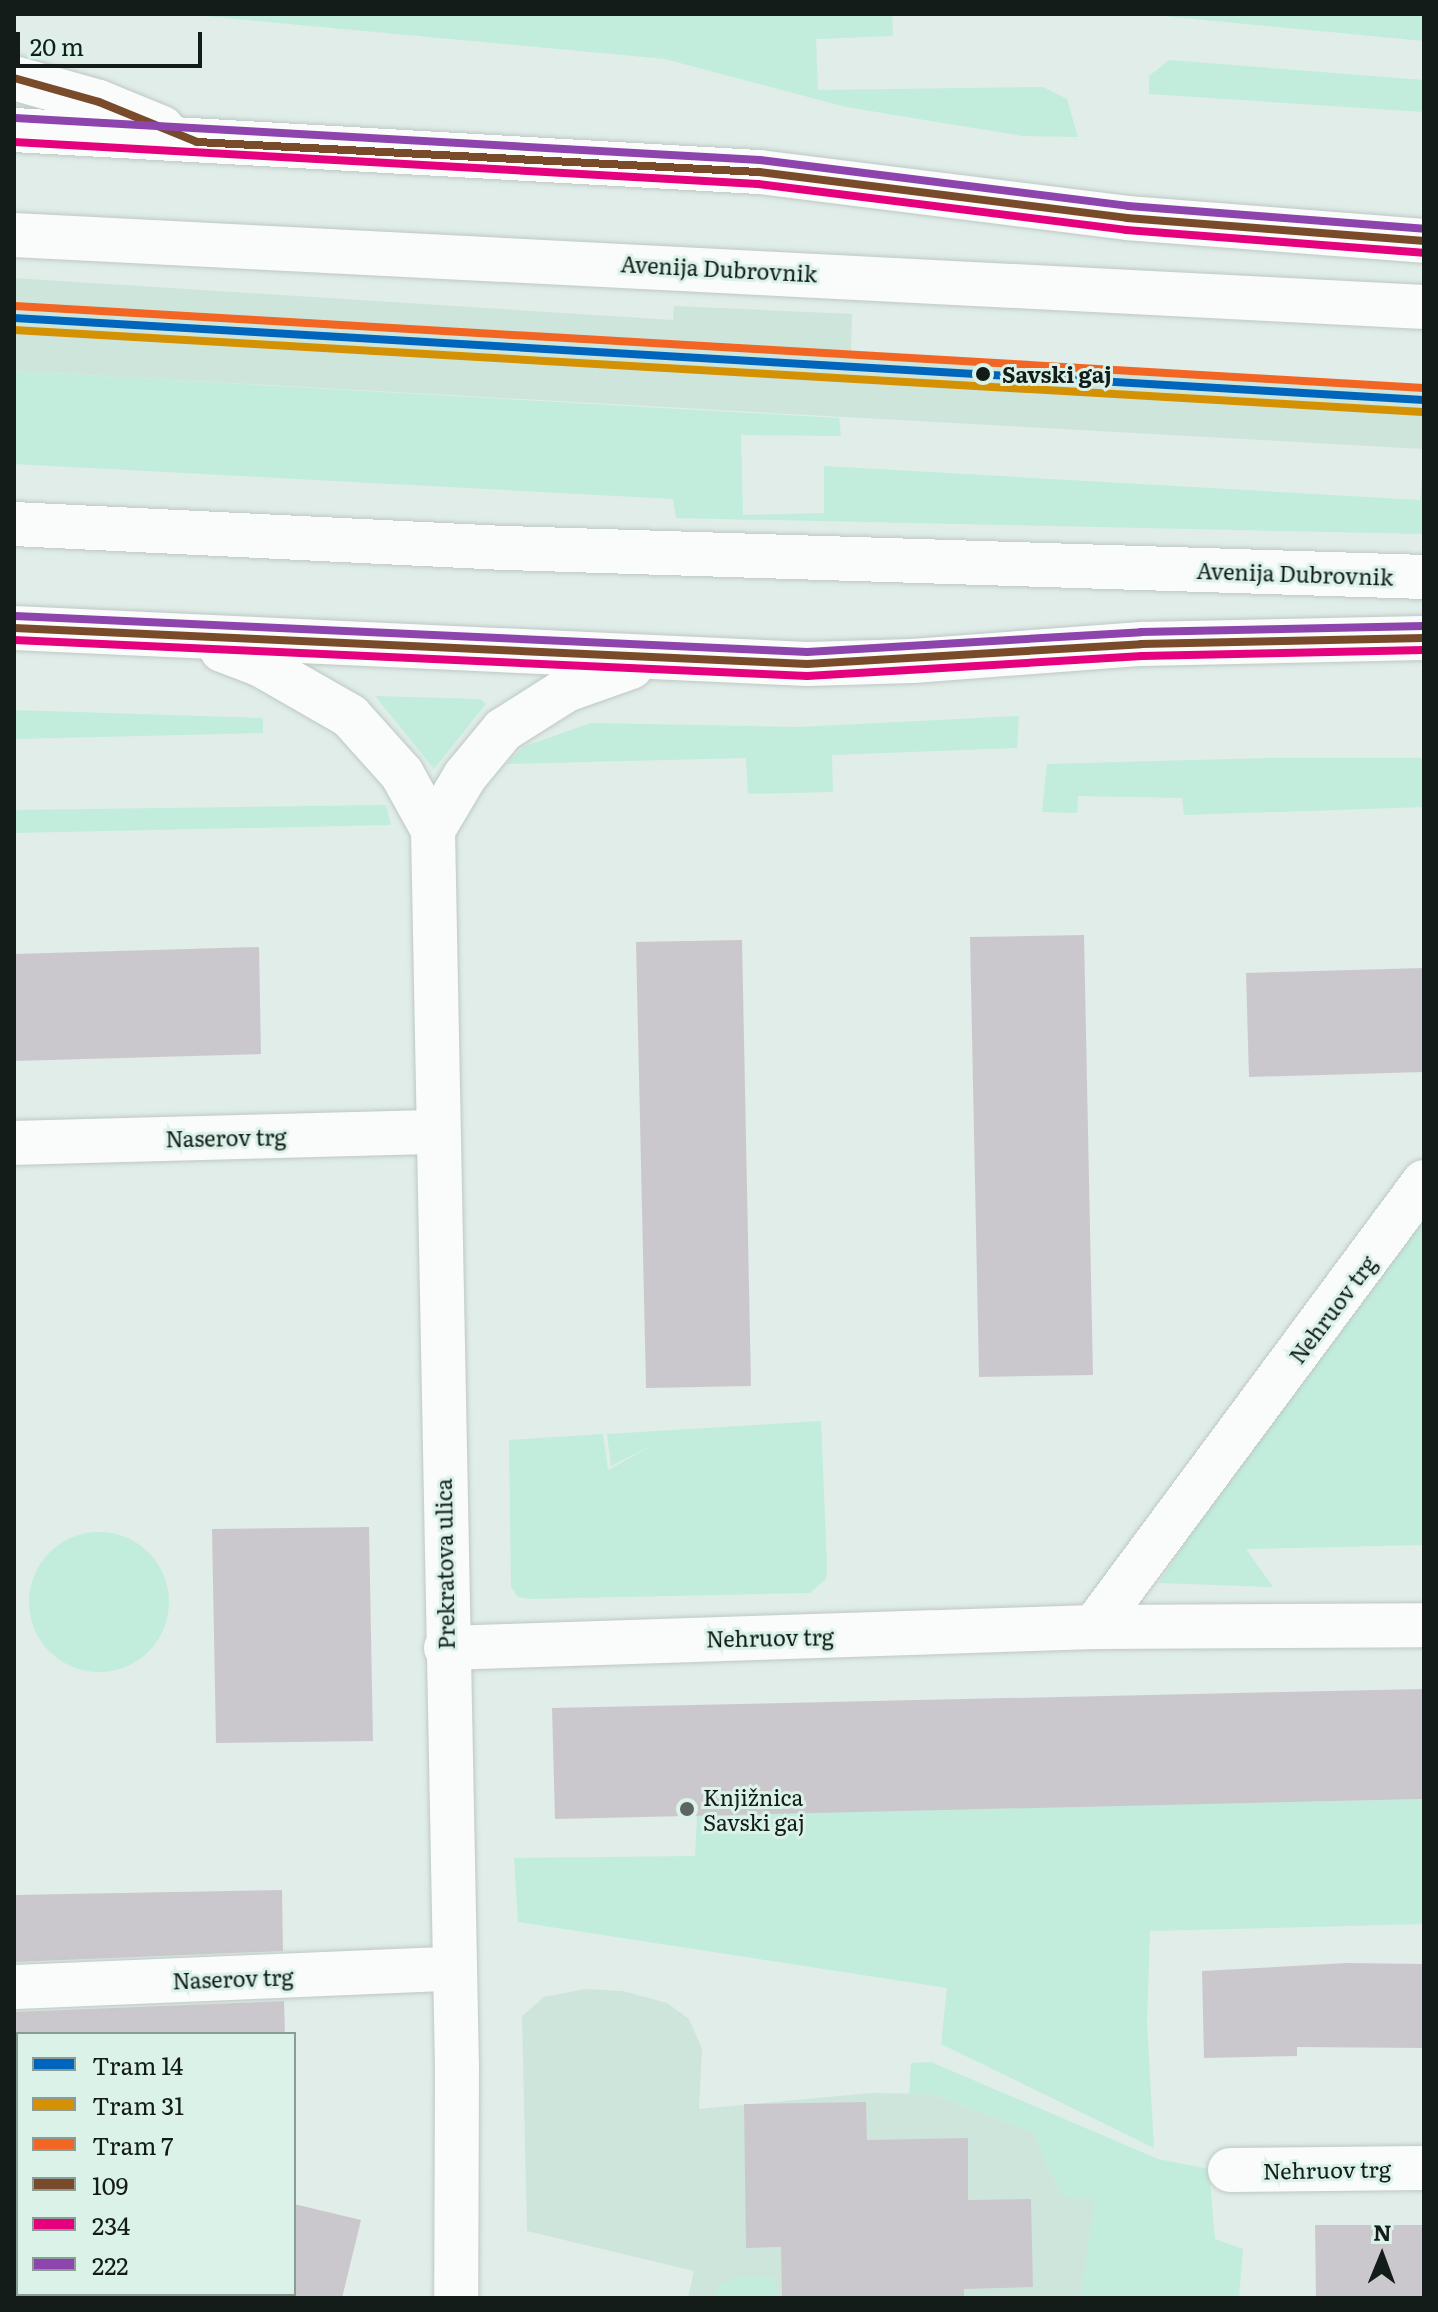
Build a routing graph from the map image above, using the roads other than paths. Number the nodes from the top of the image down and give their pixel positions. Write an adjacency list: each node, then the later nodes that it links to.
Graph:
1 (14, 78): 3 (main road)
2 (14, 130): 3 (main road)
3 (197, 142): 5 (main road)
4 (14, 235): 6 (main road, Avenija Dubrovnik)
5 (1424, 241)
6 (1424, 307)
7 (14, 524): 8 (main road, Avenija Dubrovnik)
8 (1424, 577)
9 (14, 628): 11 (main road)
10 (1424, 638): 12 (main road)
11 (194, 639): 12 (main road); 13 (main road)
12 (661, 660): 13 (main road)
13 (433, 830): 14 (main road, Prekratova ulica)
14 (437, 1132): 15 (main road, Naserov trg); 19 (main road, Prekratova ulica)
15 (14, 1143)
16 (1424, 1182): 18 (main road, Nehruov trg)
17 (1424, 1625): 18 (main road, Nehruov trg)
18 (1094, 1627): 19 (main road, Nehruov trg)
19 (446, 1648): 20 (main road, Prekratova ulica)
20 (451, 1969): 21 (main road, Naserov trg); 24 (main road, Prekratova ulica)
21 (14, 1987)
22 (1424, 2168): 23 (main road, Nehruov trg)
23 (1230, 2170)
24 (456, 2298)

